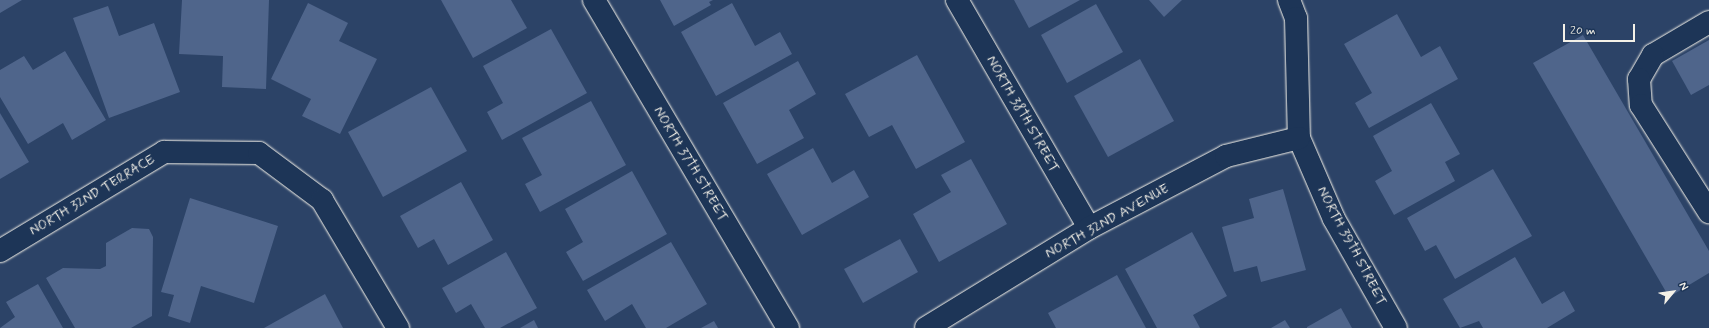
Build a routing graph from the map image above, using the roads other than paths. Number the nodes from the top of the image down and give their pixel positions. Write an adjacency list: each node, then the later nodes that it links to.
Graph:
1 (594, 0): 10 (street, NORTH 37TH STREET)
2 (957, 0): 7 (street, NORTH 38TH STREET)
3 (1289, 0): 5 (street, NORTH 39TH STREET)
4 (1709, 22): 6 (street)
5 (1299, 138): 7 (street, NORTH 32ND AVENUE); 12 (street, NORTH 39TH STREET)
6 (1709, 212)
7 (1089, 228): 11 (street, NORTH 32ND AVENUE)
8 (0, 251): 9 (street, NORTH 32ND TERRACE)
9 (398, 328)
10 (788, 328)
11 (926, 328)
12 (1396, 328)

